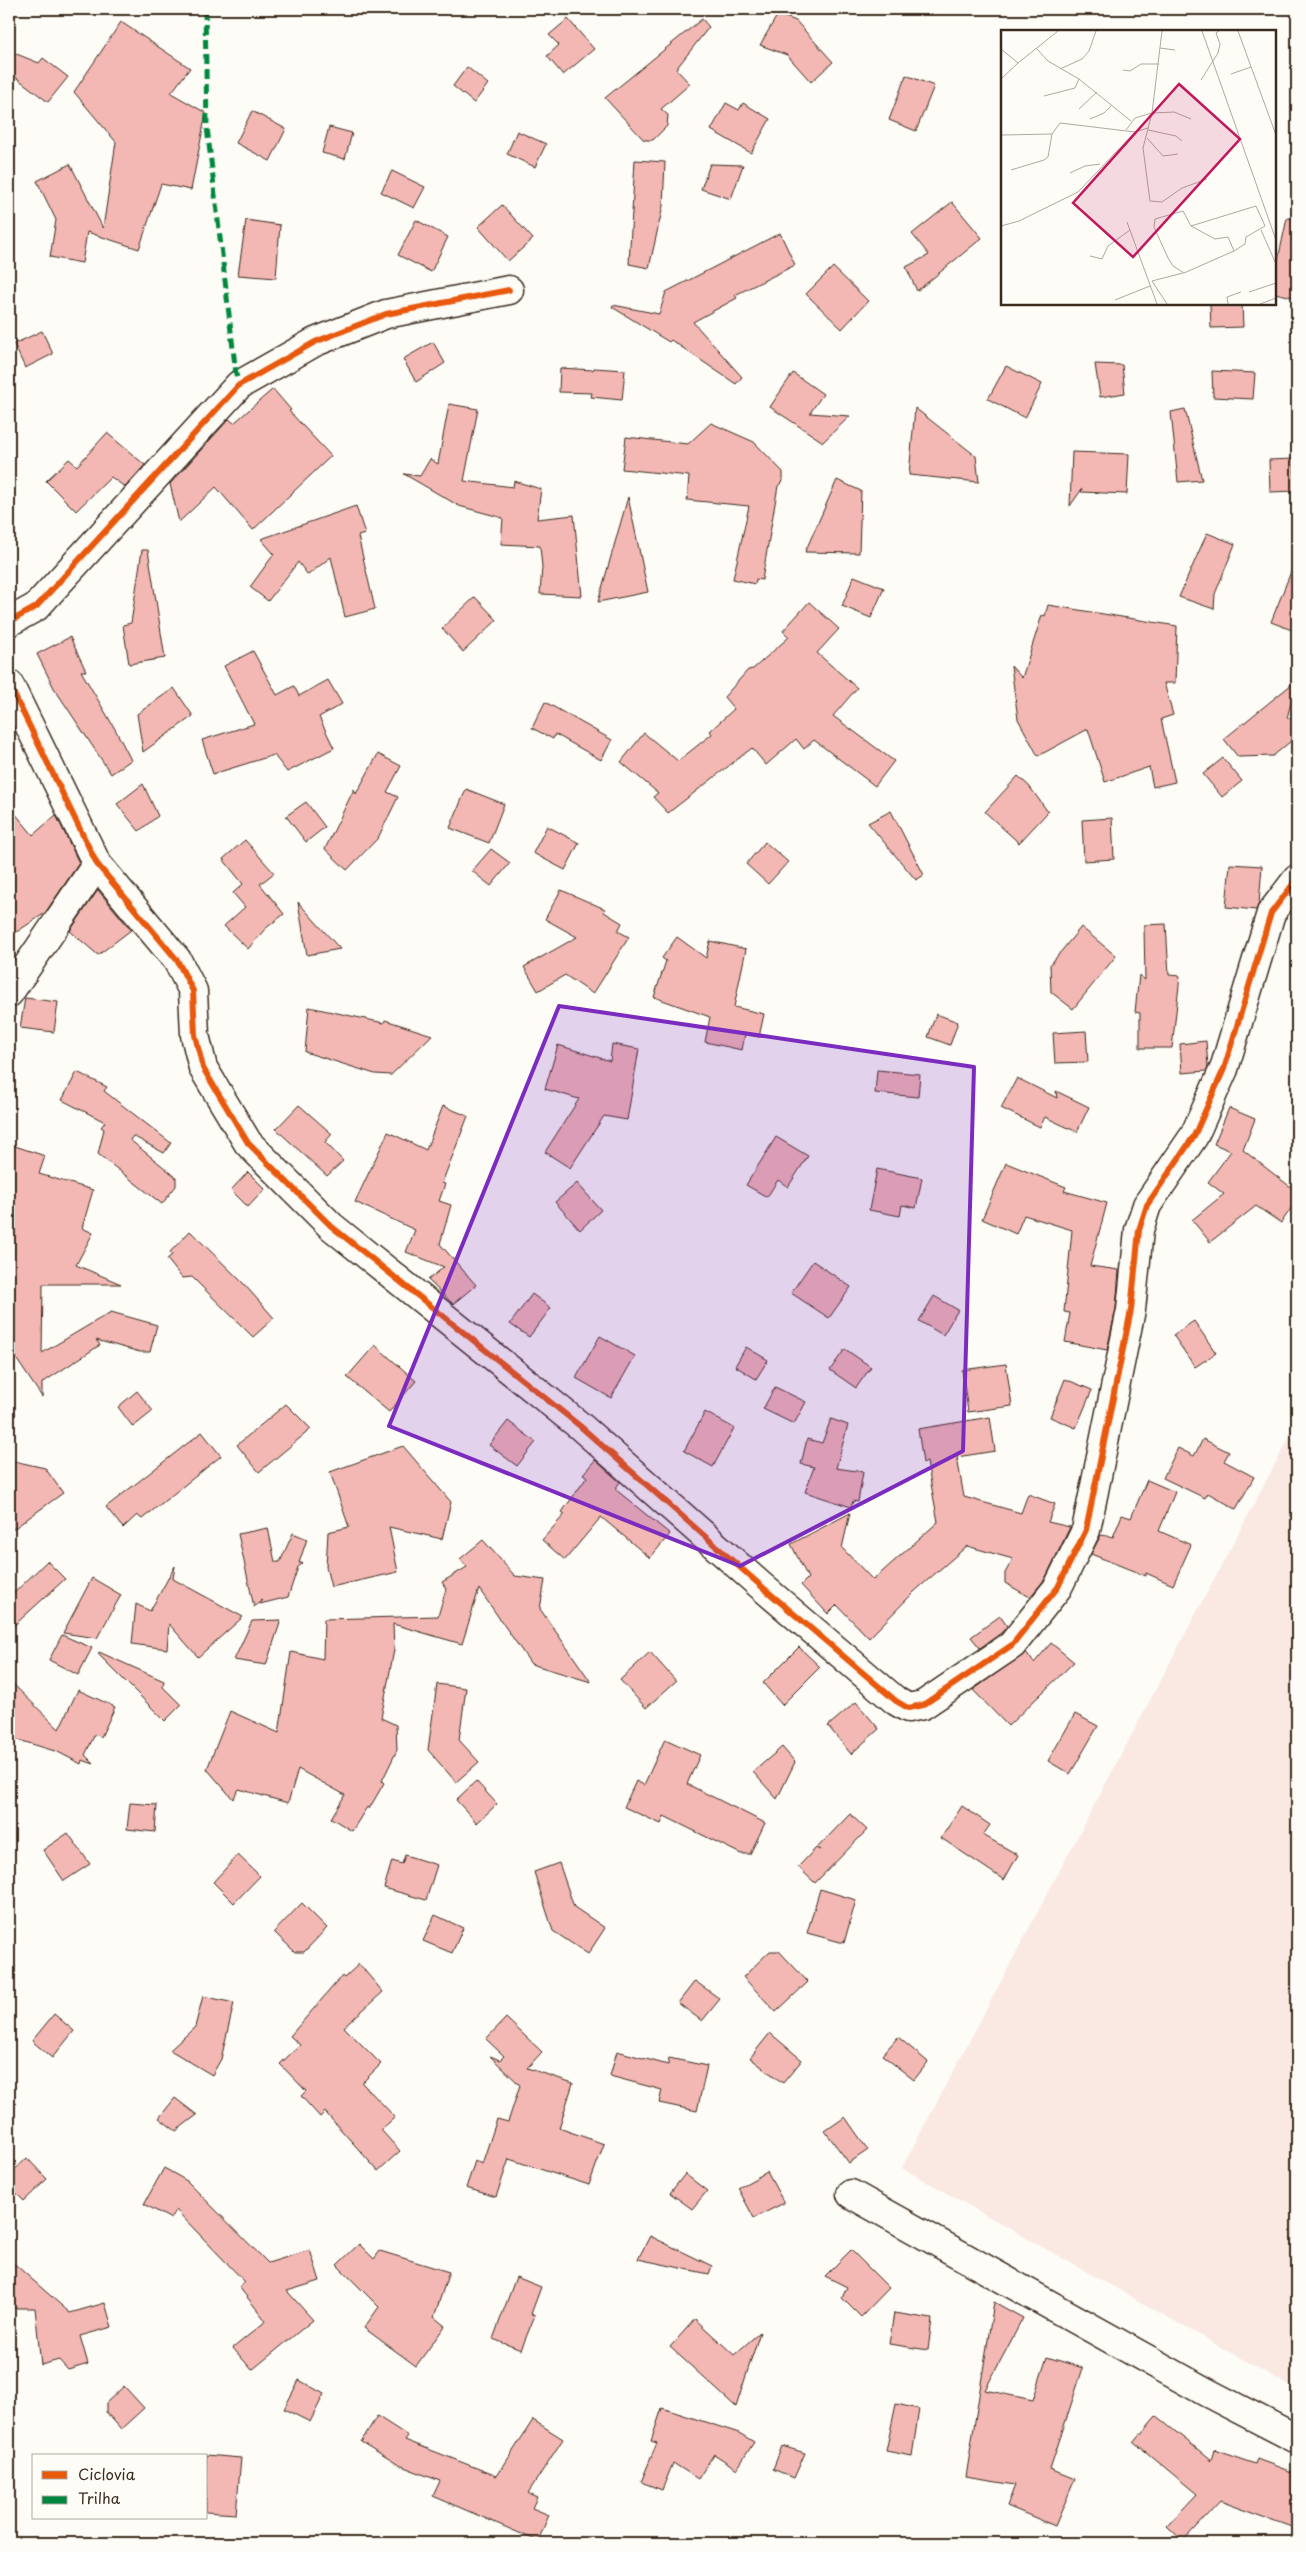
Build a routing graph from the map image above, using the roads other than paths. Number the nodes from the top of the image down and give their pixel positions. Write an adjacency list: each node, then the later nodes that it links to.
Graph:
1 (509, 290): 2 (street)
2 (9, 622)
3 (9, 684): 4 (street)
4 (96, 864): 5 (street); 6 (street)
5 (1297, 879)
6 (9, 993)
7 (851, 2194): 8 (street)
8 (1297, 2440)

